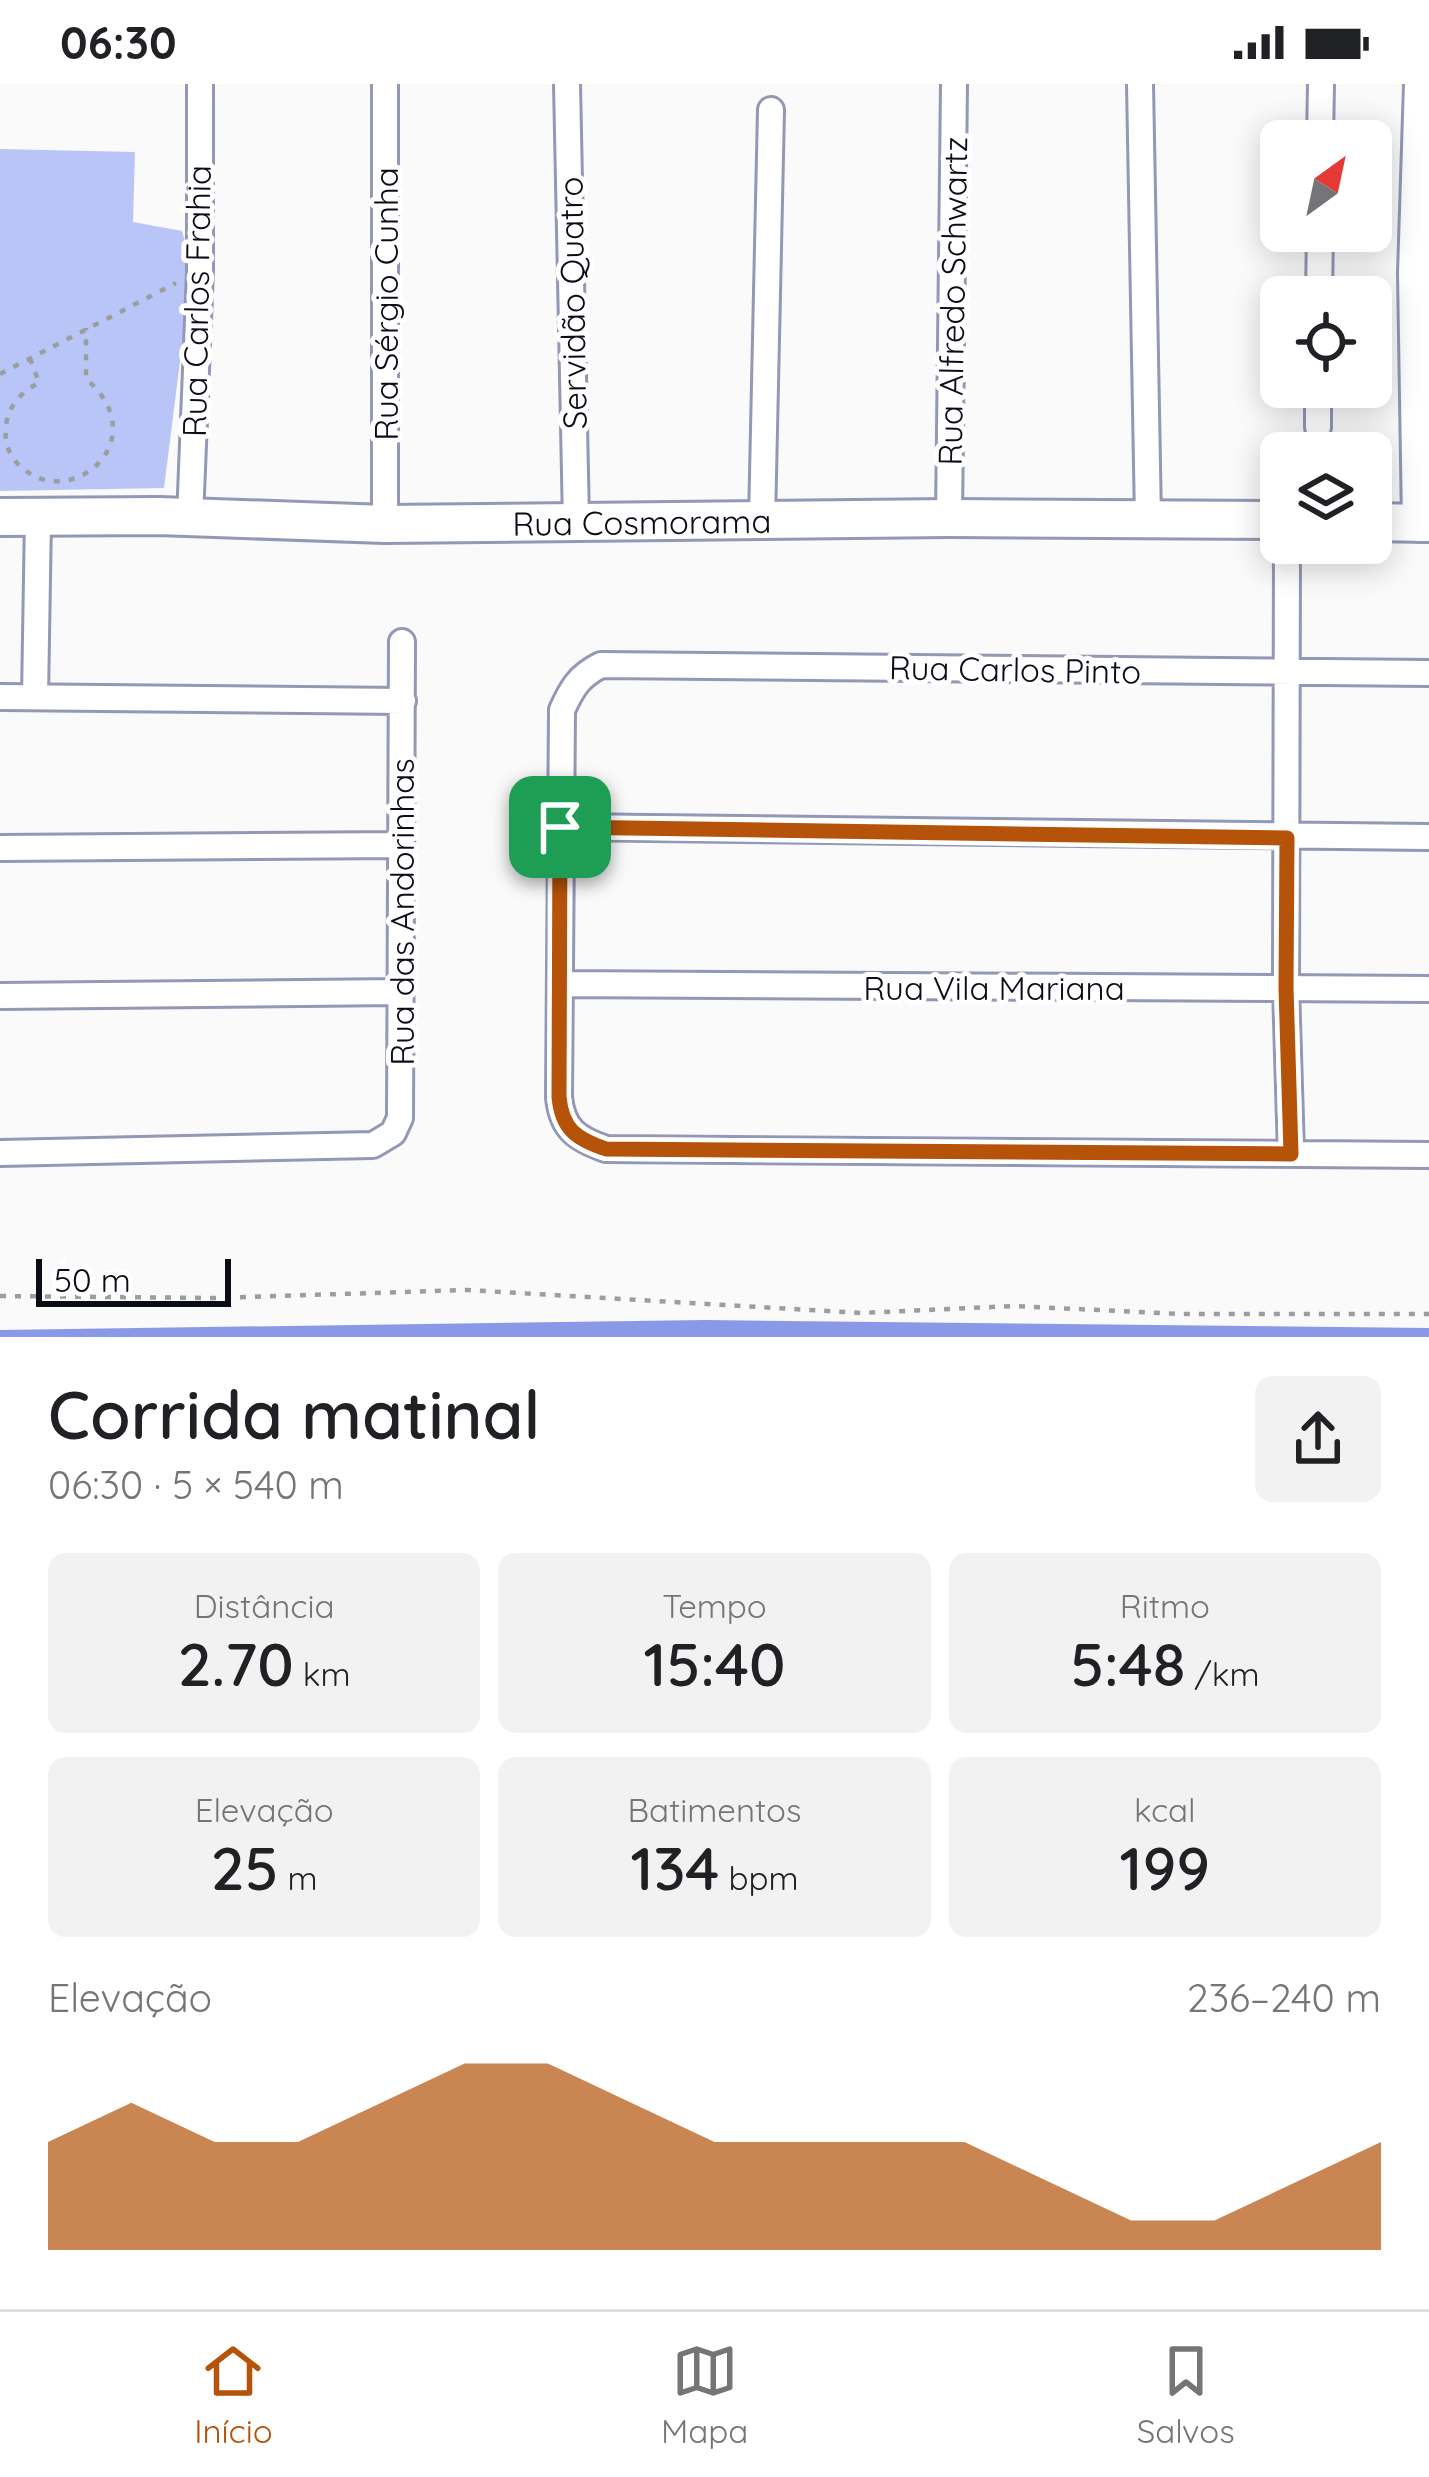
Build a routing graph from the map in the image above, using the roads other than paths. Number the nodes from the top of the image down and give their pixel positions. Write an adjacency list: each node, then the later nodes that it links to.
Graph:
1 (200, 84): 14 (street, Rua Carlos Frahia)
2 (385, 84): 22 (street, Rua Sérgio Cunha)
3 (567, 84): 19 (street, Servidão Quatro)
4 (954, 84): 15 (street, Rua Alfredo Schwartz)
5 (1140, 84): 16 (street)
6 (1321, 84): 9 (street)
7 (1423, 84): 21 (main road)
8 (771, 110): 18 (street)
9 (1320, 120)
10 (1318, 408): 11 (street)
11 (1318, 427)
12 (0, 517): 13 (main road, Rua Cosmorama)
13 (38, 518): 14 (main road, Rua Cosmorama); 28 (street)
14 (190, 518): 22 (main road, Rua Cosmorama)
15 (950, 518): 16 (main road, Rua Cosmorama); 18 (main road, Rua Cosmorama)
16 (1148, 519): 17 (main road, Rua Cosmorama)
17 (1260, 520)
18 (762, 521): 19 (main road, Rua Cosmorama)
19 (576, 522): 22 (main road, Rua Cosmorama)
20 (1392, 522): 21 (main road)
21 (1425, 523)
22 (386, 524)
23 (1287, 564): 25 (street)
24 (402, 642): 29 (street, Rua das Andorinhas)
25 (1287, 671): 26 (street, Rua Carlos Pinto); 30 (street, Rua Carlos Pinto); 32 (street)
26 (1429, 673)
27 (0, 697): 28 (street)
28 (35, 698): 29 (street)
29 (404, 701): 33 (street, Rua das Andorinhas)
30 (560, 827): 32 (street); 35 (street)
31 (1429, 837): 32 (street)
32 (1287, 838): 36 (street)
33 (401, 845): 34 (street); 38 (street, Rua das Andorinhas)
34 (0, 848)
35 (560, 984): 36 (street, Rua Vila Mariana); 41 (street)
36 (1286, 988): 37 (street, Rua Vila Mariana); 41 (street)
37 (1429, 989)
38 (399, 992): 39 (street); 40 (street, Rua das Andorinhas)
39 (0, 996)
40 (0, 1153)
41 (1291, 1154): 42 (street)
42 (1429, 1155)

